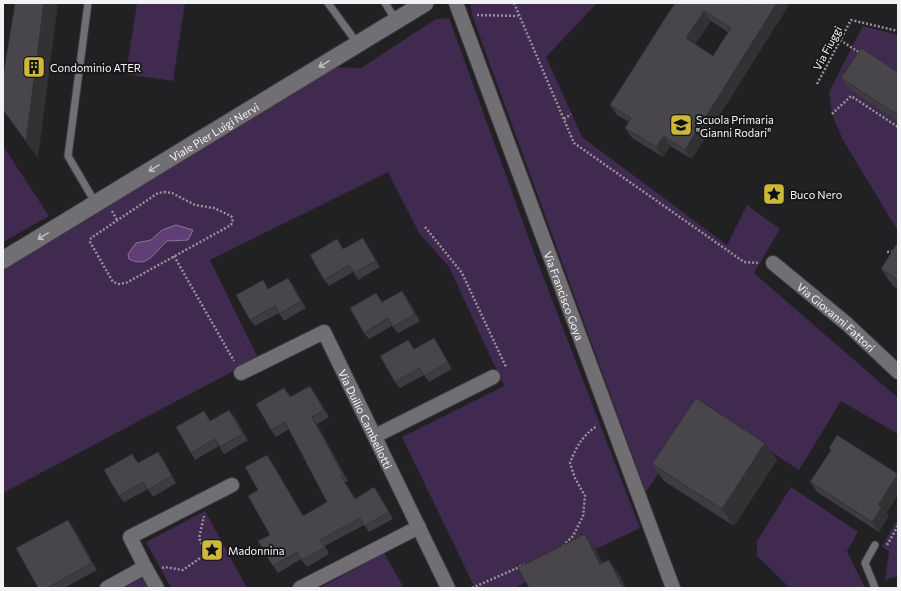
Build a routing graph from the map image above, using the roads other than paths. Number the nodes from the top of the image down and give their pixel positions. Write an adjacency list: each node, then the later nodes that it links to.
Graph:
1 (88, 3): 8 (lane)
2 (328, 3): 7 (lane)
3 (385, 3): 6 (lane)
4 (425, 3): 6 (street, Viale Pier Luigi Nervi)
5 (456, 3): 23 (street, Via Francisco Goya)
6 (396, 20): 7 (street, Viale Pier Luigi Nervi)
7 (357, 43): 8 (street, Viale Pier Luigi Nervi, one-way to 8)
8 (96, 204): 9 (street, Viale Pier Luigi Nervi, one-way to 9)
9 (3, 260)
10 (773, 263): 11 (street, Via Giovanni Fattori)
11 (898, 372)
12 (241, 373): 14 (street, Via Duilio Cambellotti)
13 (493, 377): 14 (street)
14 (375, 436): 16 (street, Via Duilio Cambellotti)
15 (232, 485): 18 (street)
16 (419, 527): 21 (street); 22 (street, Via Duilio Cambellotti)
17 (875, 545): 24 (lane)
18 (147, 571): 19 (street); 20 (street)
19 (107, 588)
20 (157, 588)
21 (300, 588)
22 (448, 588)
23 (673, 588)
24 (875, 588)

